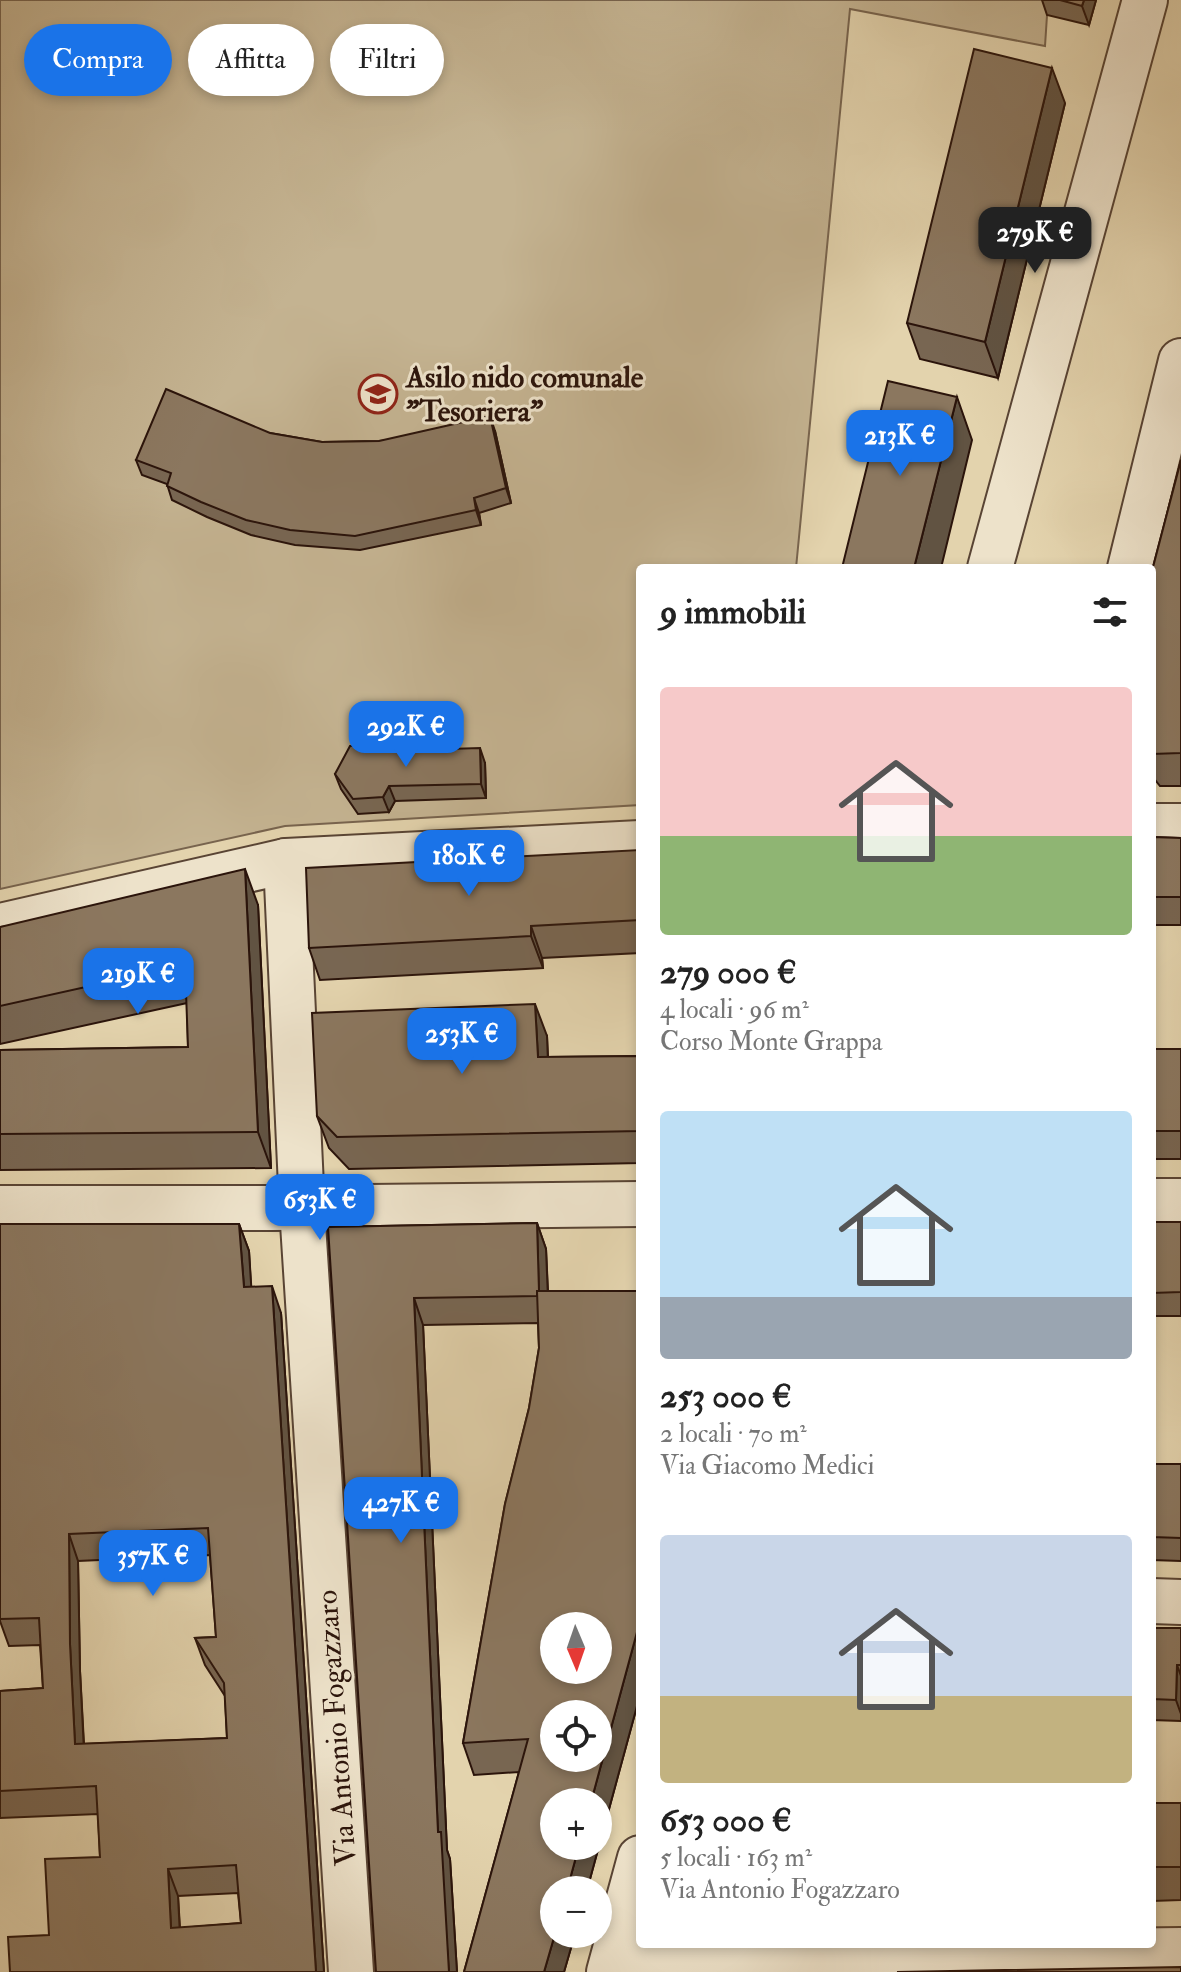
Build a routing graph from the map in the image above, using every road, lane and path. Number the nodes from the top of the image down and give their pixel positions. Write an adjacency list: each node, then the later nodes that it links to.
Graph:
1 (1145, 0): 3 (street)
2 (1181, 361): 4 (street)
3 (991, 564)
4 (1131, 564)
5 (1156, 826): 6 (street)
6 (1181, 826)
7 (636, 843): 8 (street)
8 (286, 861): 9 (street); 14 (street, Via Antonio Fogazzaro)
9 (0, 926)
10 (1156, 1201): 11 (street)
11 (1181, 1201)
12 (636, 1204): 14 (street)
13 (0, 1208): 14 (street)
14 (302, 1208): 21 (street, Via Antonio Fogazzaro)
15 (1156, 1601): 16 (street)
16 (1181, 1602)
17 (636, 1873): 20 (street)
18 (1181, 1950): 19 (street)
19 (766, 1957): 20 (street)
20 (611, 1964)
21 (351, 1972)

